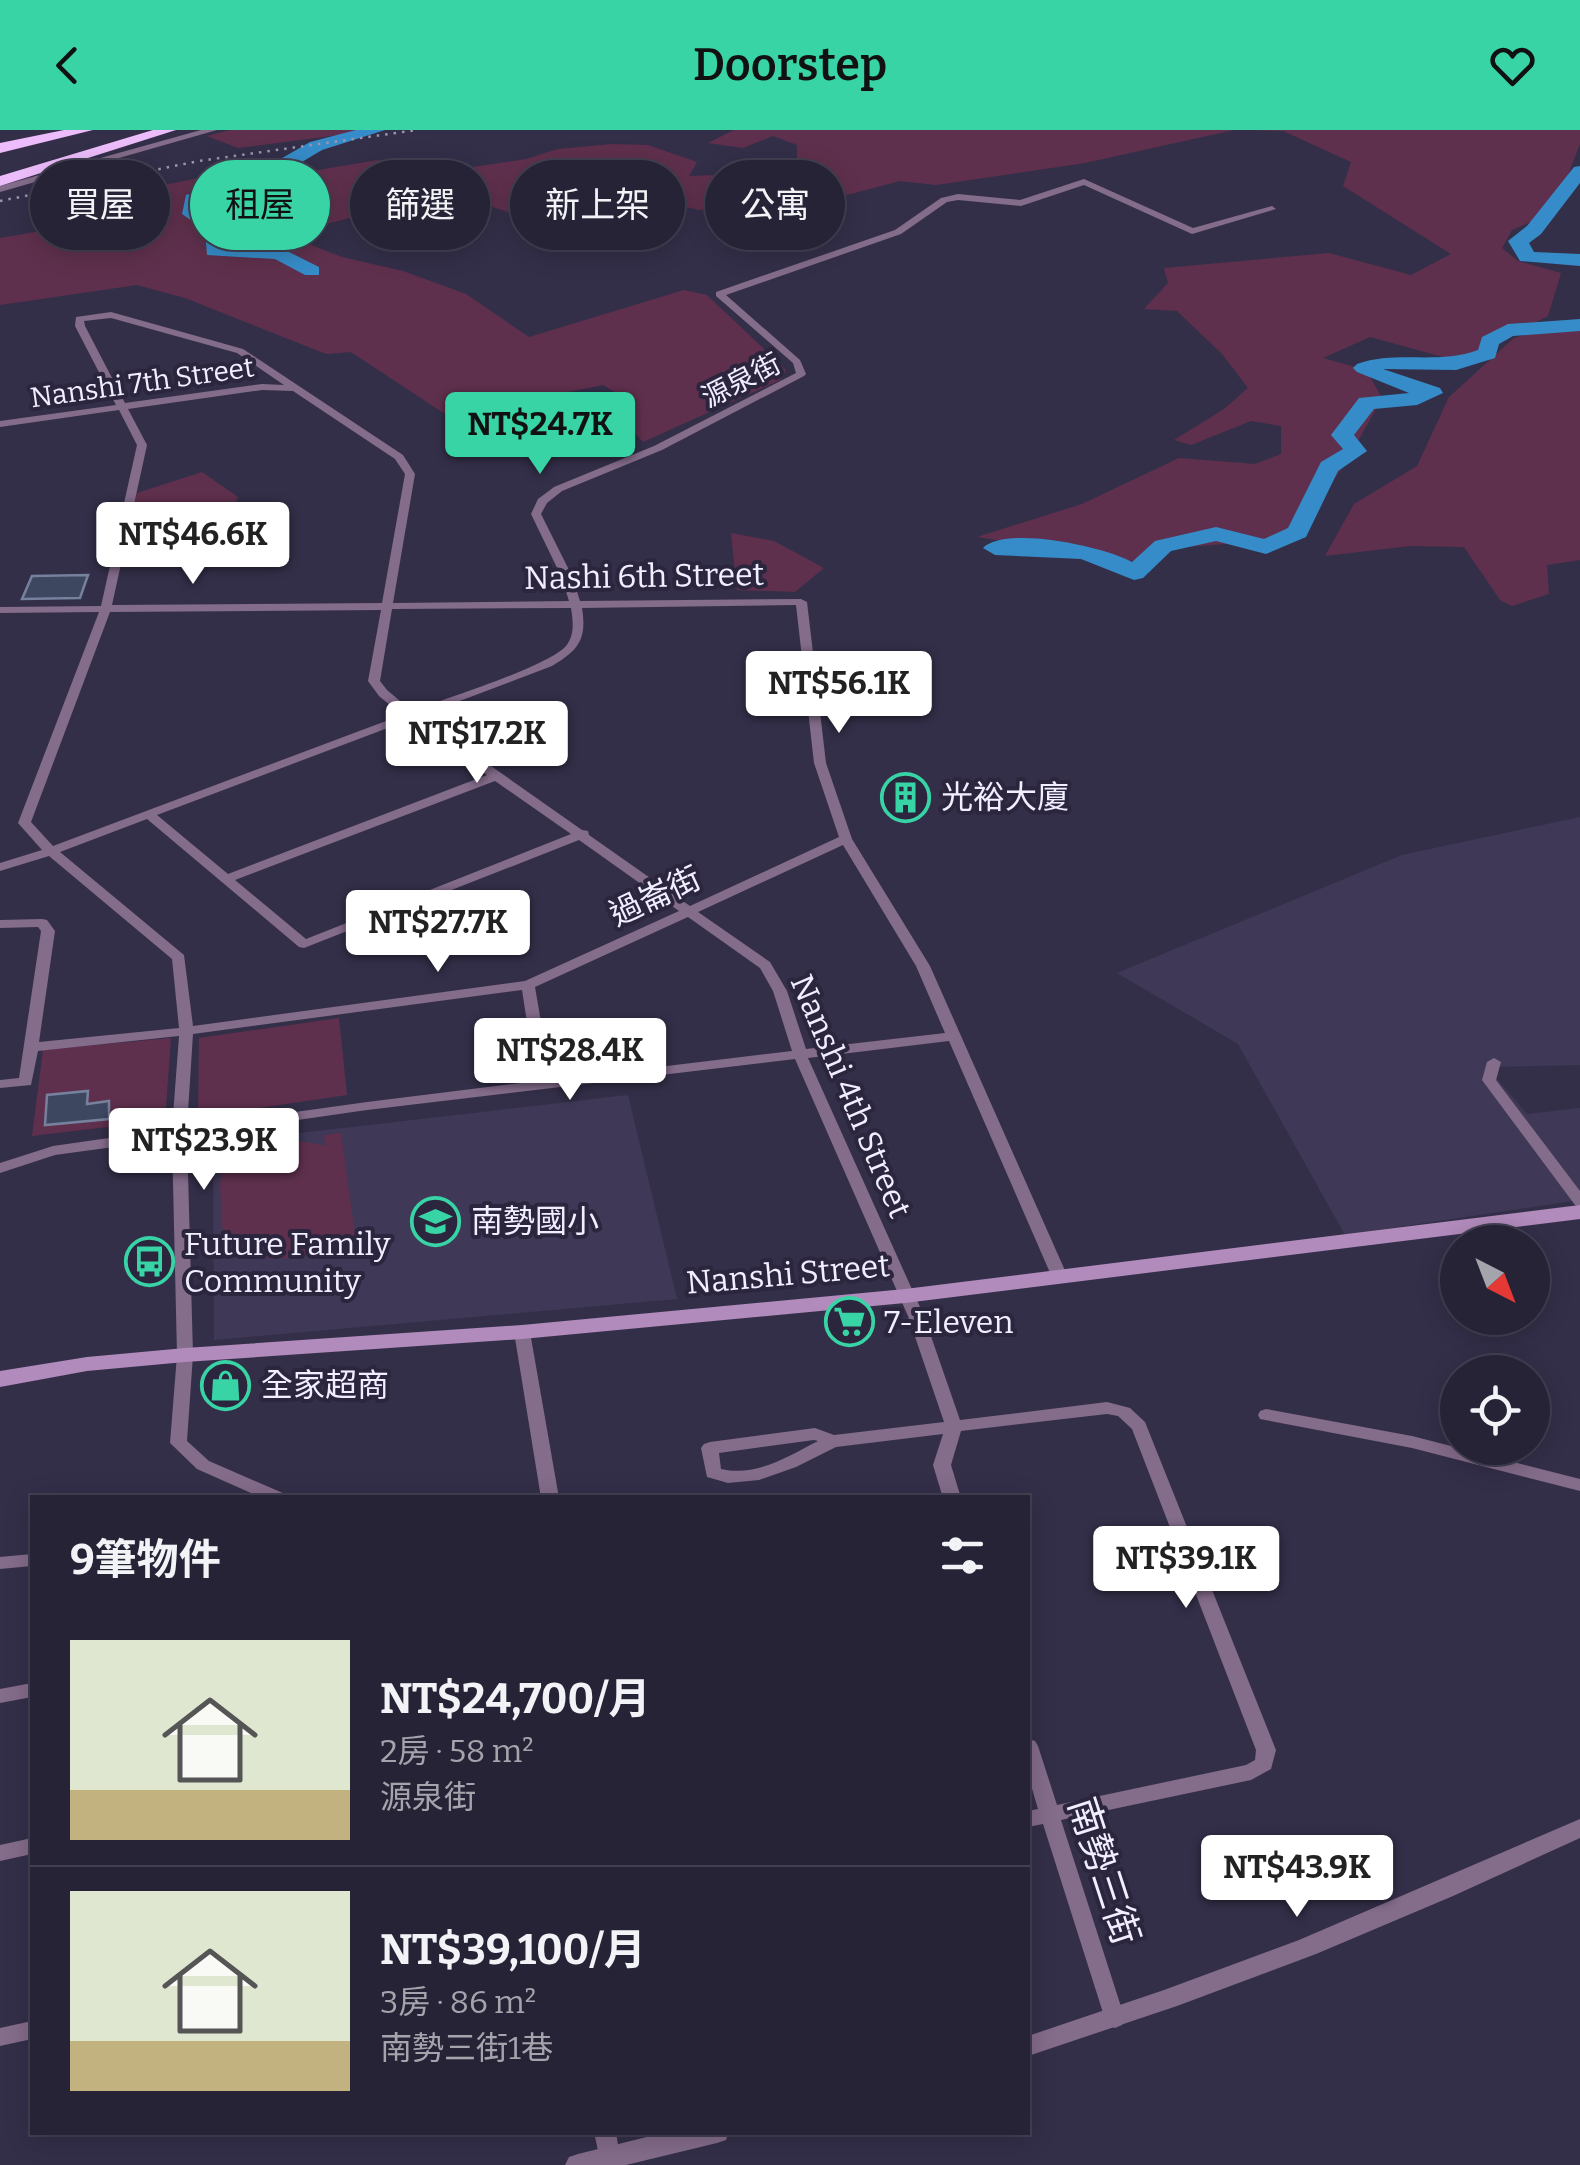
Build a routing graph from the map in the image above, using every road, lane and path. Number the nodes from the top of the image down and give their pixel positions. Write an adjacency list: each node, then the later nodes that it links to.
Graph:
1 (36, 130): 6 (highway)
2 (86, 130): 7 (highway)
3 (160, 130): 8 (highway)
4 (169, 130): 9 (highway)
5 (212, 130): 10 (street)
6 (0, 138)
7 (0, 148)
8 (0, 166)
9 (0, 181)
10 (0, 189)
11 (1272, 210): 15 (street, 源泉街)
12 (291, 388): 13 (street, Nanshi 7th Street); 13 (street, Nanshi 4th Street); 16 (street, Nanshi 4th Street)
13 (124, 408): 14 (street, Nanshi 7th Street); 17 (street)
14 (0, 424)
15 (577, 603): 16 (street, Nashi 6th Street); 19 (street); 23 (street, Nashi 6th Street)
16 (387, 607): 17 (street, Nashi 6th Street); 19 (street, Nanshi 4th Street)
17 (106, 608): 18 (street, Nashi 6th Street); 24 (street)
18 (0, 610)
19 (411, 716): 20 (street, Nanshi 4th Street); 21 (street)
20 (498, 775): 22 (street, Nanshi 4th Street); 26 (street)
21 (148, 814): 24 (street); 26 (street)
22 (583, 834): 26 (street); 27 (street, Nanshi 4th Street)
23 (846, 839): 27 (street, 過崙街); 31 (street, Nashi 6th Street)
24 (51, 851): 25 (street); 30 (street)
25 (0, 867)
26 (226, 879)
27 (688, 910): 29 (street, 過崙街); 33 (street, Nanshi 4th Street)
28 (0, 924): 32 (street)
29 (528, 985): 30 (street, 過崙街); 36 (street)
30 (186, 1031): 32 (street, 過崙街); 37 (street)
31 (954, 1036): 33 (street); 41 (street, Nashi 6th Street)
32 (31, 1047): 35 (street)
33 (801, 1056): 36 (street); 42 (street, Nanshi 4th Street)
34 (1494, 1062): 39 (street)
35 (0, 1084)
36 (544, 1084): 37 (street)
37 (179, 1132): 38 (street); 44 (street)
38 (0, 1168)
39 (1580, 1202)
40 (1580, 1212): 41 (main road, Nanshi Street)
41 (1059, 1274): 42 (main road, Nanshi Street)
42 (905, 1296): 43 (main road, Nanshi Street); 47 (street)
43 (522, 1332): 44 (main road, Nanshi Street); 51 (street)
44 (186, 1355): 45 (main road, Nanshi Street); 50 (street)
45 (0, 1379)
46 (1266, 1415): 49 (street)
47 (954, 1427): 48 (street); 52 (street); 58 (street)
48 (833, 1441): 48 (street)
49 (1580, 1485)
50 (273, 1495)
51 (549, 1495)
52 (951, 1495)
53 (30, 1560): 54 (street)
54 (0, 1563)
55 (30, 1690): 56 (street)
56 (0, 1696)
57 (1030, 1752): 58 (street, 南勢三街)
58 (1049, 1814): 59 (street); 63 (street, 南勢三街)
59 (1030, 1819)
60 (1580, 1828): 63 (street)
61 (30, 1846): 62 (street)
62 (0, 1853)
63 (1114, 2018): 66 (street)
64 (30, 2030): 65 (street)
65 (0, 2037)
66 (1030, 2045)
67 (692, 2135): 68 (street)
68 (607, 2145): 69 (street)
69 (578, 2165)

